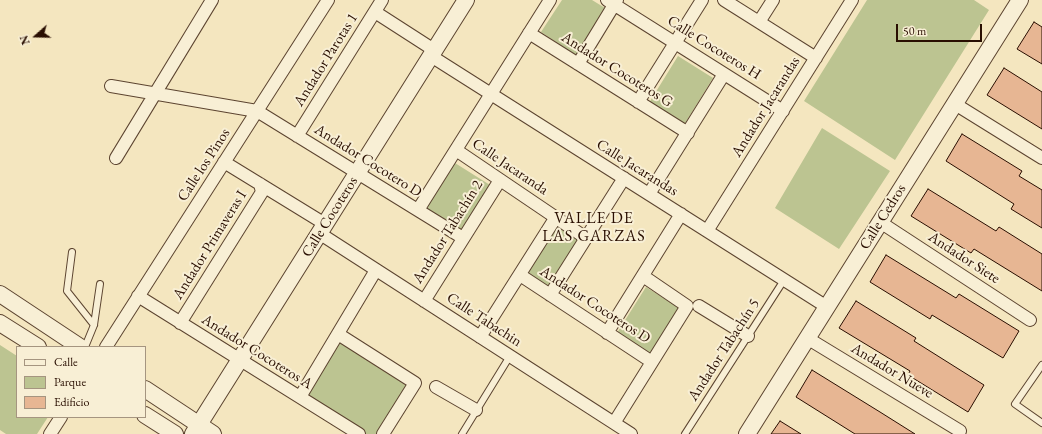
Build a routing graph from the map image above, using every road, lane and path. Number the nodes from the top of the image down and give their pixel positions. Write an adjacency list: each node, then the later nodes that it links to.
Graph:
1 (212, 0): 21 (street)
2 (328, 0): 25 (street, Calle los Pinos)
3 (382, 0): 12 (street, Andador Parotas 1)
4 (466, 0): 16 (street, Calle Cocoteros)
5 (550, 0): 14 (street)
6 (702, 0): 15 (street)
7 (724, 0): 13 (street)
8 (773, 0): 13 (street)
9 (852, 0): 17 (street, Andador Jacarandas)
10 (1016, 1): 24 (street, Calle Cedros)
11 (613, 2): 15 (street, Calle Cocoteros H); 18 (street)
12 (375, 12): 16 (street, Calle Jacarandas); 28 (street, Andador Parotas 1)
13 (759, 22): 17 (street)
14 (529, 33): 18 (street, Andador Cocoteros G); 22 (street)
15 (675, 43): 19 (street, Calle Cocoteros H); 23 (street)
16 (433, 53): 22 (street, Calle Jacarandas); 33 (street, Calle Cocoteros)
17 (816, 58): 26 (street, Andador Jacarandas)
18 (578, 64): 23 (street, Andador Cocoteros G)
19 (724, 74): 26 (street, Calle Cocoteros H); 27 (street)
20 (111, 86): 21 (street)
21 (156, 93): 25 (street); 30 (street)
22 (491, 94): 29 (street); 34 (street, Calle Jacarandas)
23 (638, 102): 27 (street, Andador Cocoteros G)
24 (955, 104): 31 (street); 41 (street, Calle Cedros)
25 (257, 111): 28 (street, Andador Cocotero D); 32 (street, Calle los Pinos)
26 (783, 111): 43 (street, Andador Jacarandas)
27 (688, 133): 37 (street)
28 (297, 136): 33 (street, Andador Cocotero D)
29 (456, 150): 35 (street, Calle Jacaranda); 38 (street)
30 (116, 158)
31 (1042, 158)
32 (224, 162): 36 (street, Calle Tabachin); 54 (street, Calle los Pinos)
33 (357, 173): 38 (street, Andador Cocotero D); 42 (street, Calle Cocoteros)
34 (624, 178): 37 (street, Calle Jacarandas); 45 (street)
35 (500, 180): 40 (street, Calle Jacaranda); 44 (street, Andador Tabachín 2)
36 (260, 184): 42 (street, Calle Tabachin); 60 (street, Andador Primaveras I)
37 (649, 194): 39 (street, Calle Jacarandas)
38 (418, 210): 44 (street, Andador Cocotero D)
39 (681, 214): 43 (street, Calle Jacarandas); 49 (street)
40 (556, 218): 45 (street, Calle Jacaranda); 48 (street)
41 (880, 222): 57 (street, Calle Cedros); 58 (street, Andador Siete)
42 (322, 228): 47 (street, Calle Tabachin); 72 (street, Calle Cocoteros)
43 (707, 231): 50 (street, Calle Jacarandas)
44 (463, 238): 55 (street, Andador Tabachín 2)
45 (586, 238): 53 (street)
46 (72, 252): 61 (lane)
47 (376, 270): 55 (street, Calle Tabachin); 63 (street)
48 (520, 275): 53 (street, Andador Cocoteros D); 65 (street)
49 (643, 276): 56 (street); 62 (street)
50 (784, 280): 57 (street, Calle Jacarandas); 64 (lane, Andador Tabachín 5)
51 (100, 284): 61 (lane)
52 (0, 294): 68 (street)
53 (550, 295): 62 (street, Andador Cocoteros D)
54 (138, 296): 60 (street, Andador Cocoteros A); 70 (street, Calle los Pinos)
55 (424, 301): 65 (street, Calle Tabachin)
56 (693, 306): 64 (street); 73 (street)
57 (827, 307): 66 (street, Calle Cedros)
58 (1030, 320)
59 (0, 322): 67 (street)
60 (180, 323): 72 (street, Andador Cocoteros A)
61 (94, 325): 69 (lane)
62 (608, 333): 73 (street, Andador Cocoteros D)
63 (338, 334): 77 (street); 90 (street)
64 (748, 336): 93 (lane, Andador Tabachín 5)
65 (480, 337): 71 (street, Calle Tabachin)
66 (807, 338): 85 (street, Andador Nueve); 94 (street, Calle Cedros)
67 (36, 346)
68 (78, 346)
69 (85, 346)
70 (107, 346)
71 (510, 356): 78 (lane); 81 (street, Calle Tabachin)
72 (240, 360): 77 (street, Andador Cocoteros A); 84 (street, Calle Cocoteros)
73 (652, 362): 81 (street)
74 (1042, 365): 82 (lane)
75 (436, 387): 78 (street)
76 (146, 391): 84 (street)
77 (300, 397): 89 (street, Andador Cocoteros A)
78 (476, 410): 91 (lane)
79 (146, 416): 83 (street)
80 (60, 418): 86 (street)
81 (614, 423): 92 (street, Calle Tabachin)
82 (1042, 423)
83 (157, 429): 87 (street)
84 (196, 429): 88 (street)
85 (960, 431)
86 (50, 434)
87 (175, 434)
88 (213, 434)
89 (359, 434)
90 (383, 434)
91 (462, 434)
92 (631, 434)
93 (685, 434)
94 (746, 434)

